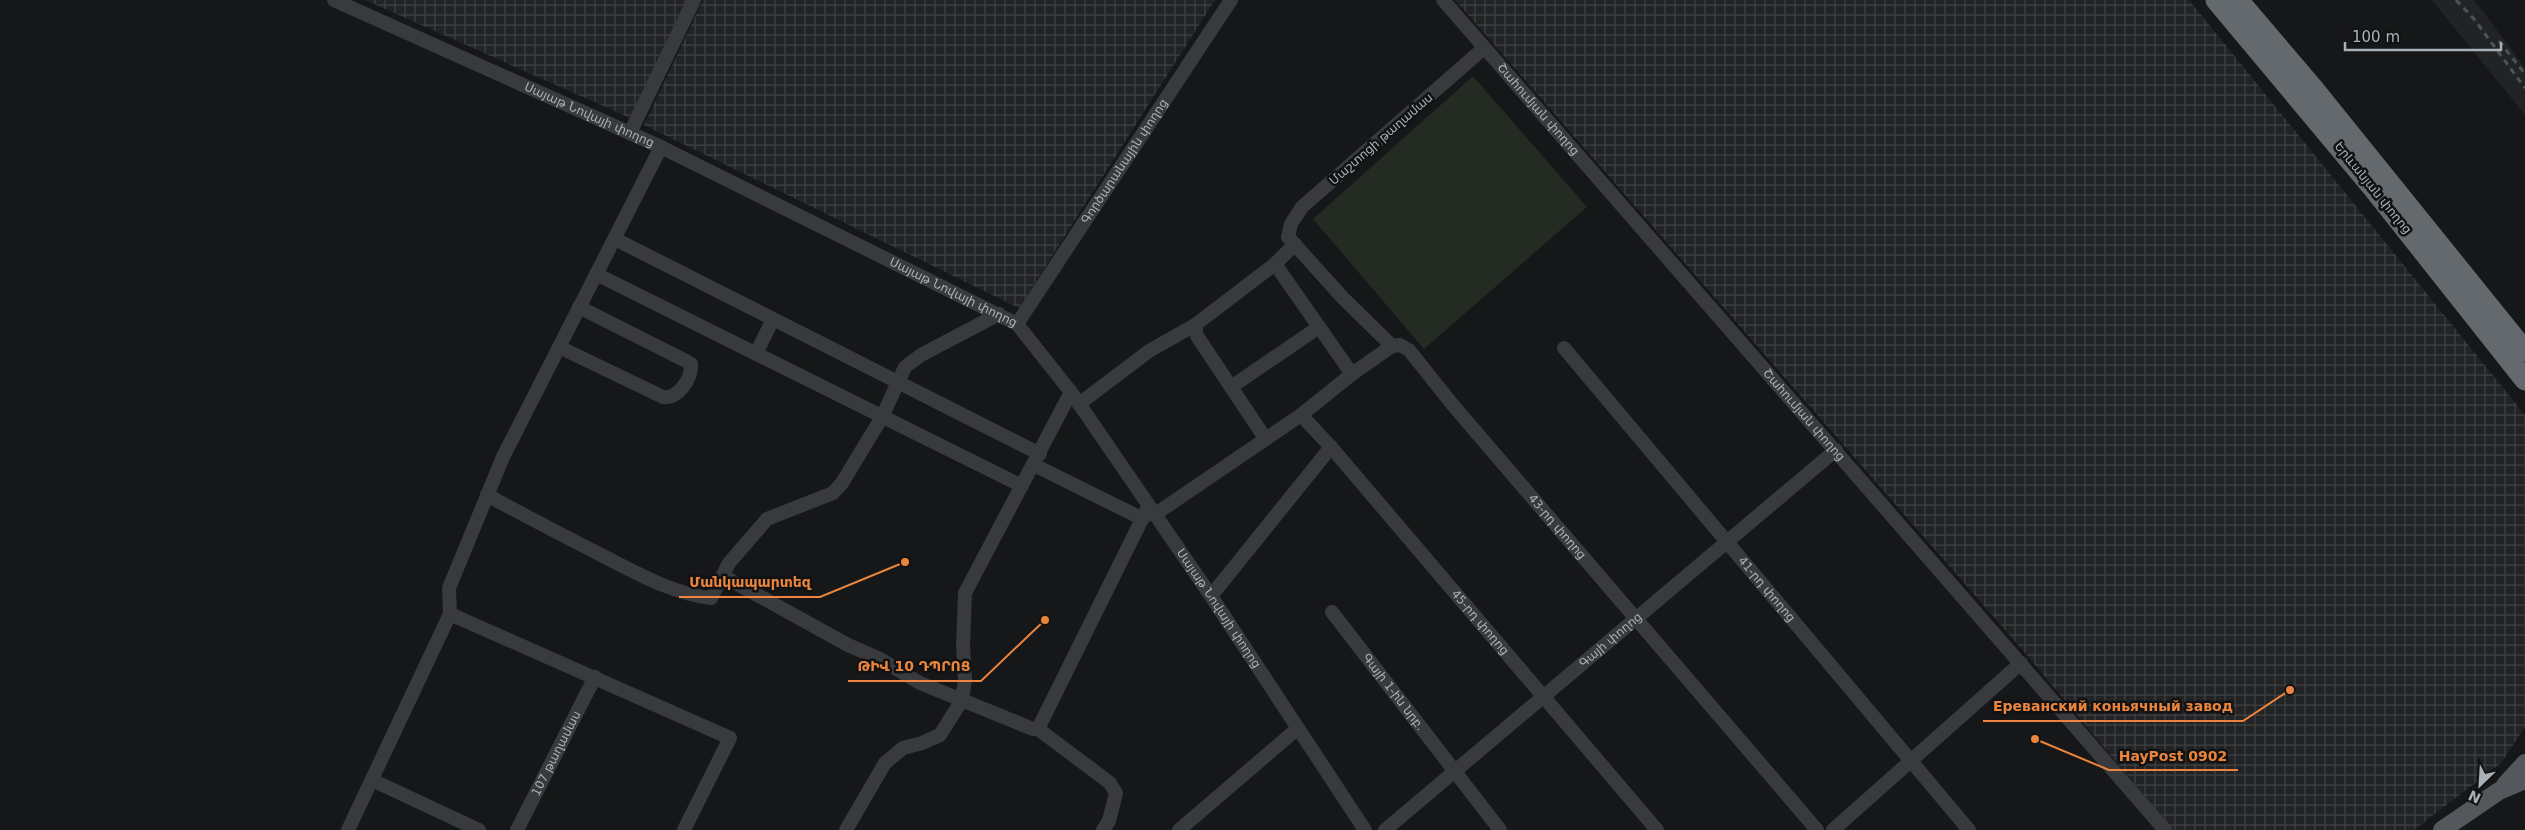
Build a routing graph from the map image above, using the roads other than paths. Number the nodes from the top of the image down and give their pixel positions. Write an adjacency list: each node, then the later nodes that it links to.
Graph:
1 (334, 0): 9 (street, Սայաթ Նովայի փողոց)
2 (694, 0): 9 (street)
3 (1232, 0): 18 (street, Գործարանային փողոց)
4 (1443, 0): 7 (street, Շահումյան փողոց)
5 (2216, 0): 8 (highway, Երևանյան փողոց)
6 (2238, 0): 8 (highway, Երևանյան փողոց)
7 (1484, 48): 12 (street, Մաշտոցի թաղամաս); 36 (street, Շահումյան փողոց)
8 (2306, 93): 24 (highway, Երևանյան փողոց); 27 (highway, Երևանյան փողոց)
9 (630, 133): 10 (street, Սայաթ Նովայի փողոց)
10 (661, 147): 11 (street); 16 (street, Սայաթ Նովայի փողոց)
11 (614, 239): 14 (street); 17 (street)
12 (1291, 241): 13 (street); 21 (street, 43-րդ փողոց)
13 (1275, 264): 19 (street); 20 (street)
14 (596, 274): 15 (street); 25 (street)
15 (580, 308): 22 (street); 22 (street)
16 (999, 314): 18 (street, Սայաթ Նովայի փողոց); 28 (street)
17 (773, 319): 25 (street); 28 (street)
18 (1017, 324): 30 (street, Սայաթ Նովայի փողոց)
19 (1195, 325): 29 (street); 31 (street)
20 (1319, 327): 26 (street); 29 (street)
21 (1392, 346): 26 (street); 46 (street, 43-րդ փողոց)
22 (559, 347): 39 (street)
23 (1564, 348): 41 (street, 41-րդ փողոց)
24 (2525, 351)
25 (756, 354): 33 (street)
26 (1352, 374): 32 (street)
27 (2525, 380)
28 (897, 381): 33 (street); 37 (street)
29 (1231, 387): 34 (street)
30 (1071, 392): 31 (street, Սայաթ Նովայի փողոց); 37 (street)
31 (1079, 404): 40 (street, Սայաթ Նովայի փողոց)
32 (1301, 415): 34 (street); 35 (street, 45-րդ փողոց)
33 (882, 417): 38 (street); 42 (street)
34 (1265, 438): 40 (street)
35 (1331, 447): 43 (street); 49 (street, 45-րդ փողոց)
36 (1836, 450): 41 (street, Գայի փողոց); 47 (street, Շահումյան փողոց)
37 (1037, 459): 38 (street); 40 (street)
38 (1022, 486): 50 (street)
39 (487, 495): 42 (street); 45 (street)
40 (1148, 514): 43 (street, Սայաթ Նովայի փողոց); 51 (street)
41 (1726, 543): 46 (street, Գայի փողոց); 53 (street, 41-րդ փողոց)
42 (723, 576): 50 (street)
43 (1211, 596): 52 (street, Սայաթ Նովայի փողոց)
44 (1332, 612): 55 (street, Գայի 1-ին նրբ․)
45 (450, 614): 48 (street); 56 (street)
46 (1637, 619): 49 (street, Գայի փողոց); 70 (street, 43-րդ փողոց)
47 (2021, 663): 53 (street); 73 (street, Շահումյան փողոց)
48 (595, 678): 61 (street, 107 թաղամաս); 62 (street)
49 (1543, 696): 55 (street, Գայի փողոց); 69 (street, 45-րդ փողոց)
50 (962, 700): 51 (street); 63 (street)
51 (1038, 729): 64 (street)
52 (1297, 729): 65 (street); 66 (street, Սայաթ Նովայի փողոց)
53 (1912, 761): 71 (street); 72 (street, 41-րդ փողոց)
54 (2525, 763): 58 (main road)
55 (1456, 772): 67 (street, Գայի փողոց); 68 (street, Գայի 1-ին նրբ․)
56 (372, 780): 59 (street); 60 (street)
57 (2525, 780): 58 (main road)
58 (2499, 791): 74 (main road)
59 (348, 830)
60 (479, 830)
61 (518, 830)
62 (684, 830)
63 (846, 830)
64 (1103, 830)
65 (1179, 830)
66 (1365, 830)
67 (1385, 830)
68 (1500, 830)
69 (1656, 830)
70 (1817, 830)
71 (1833, 830)
72 (1969, 830)
73 (2165, 830)
74 (2442, 830)

